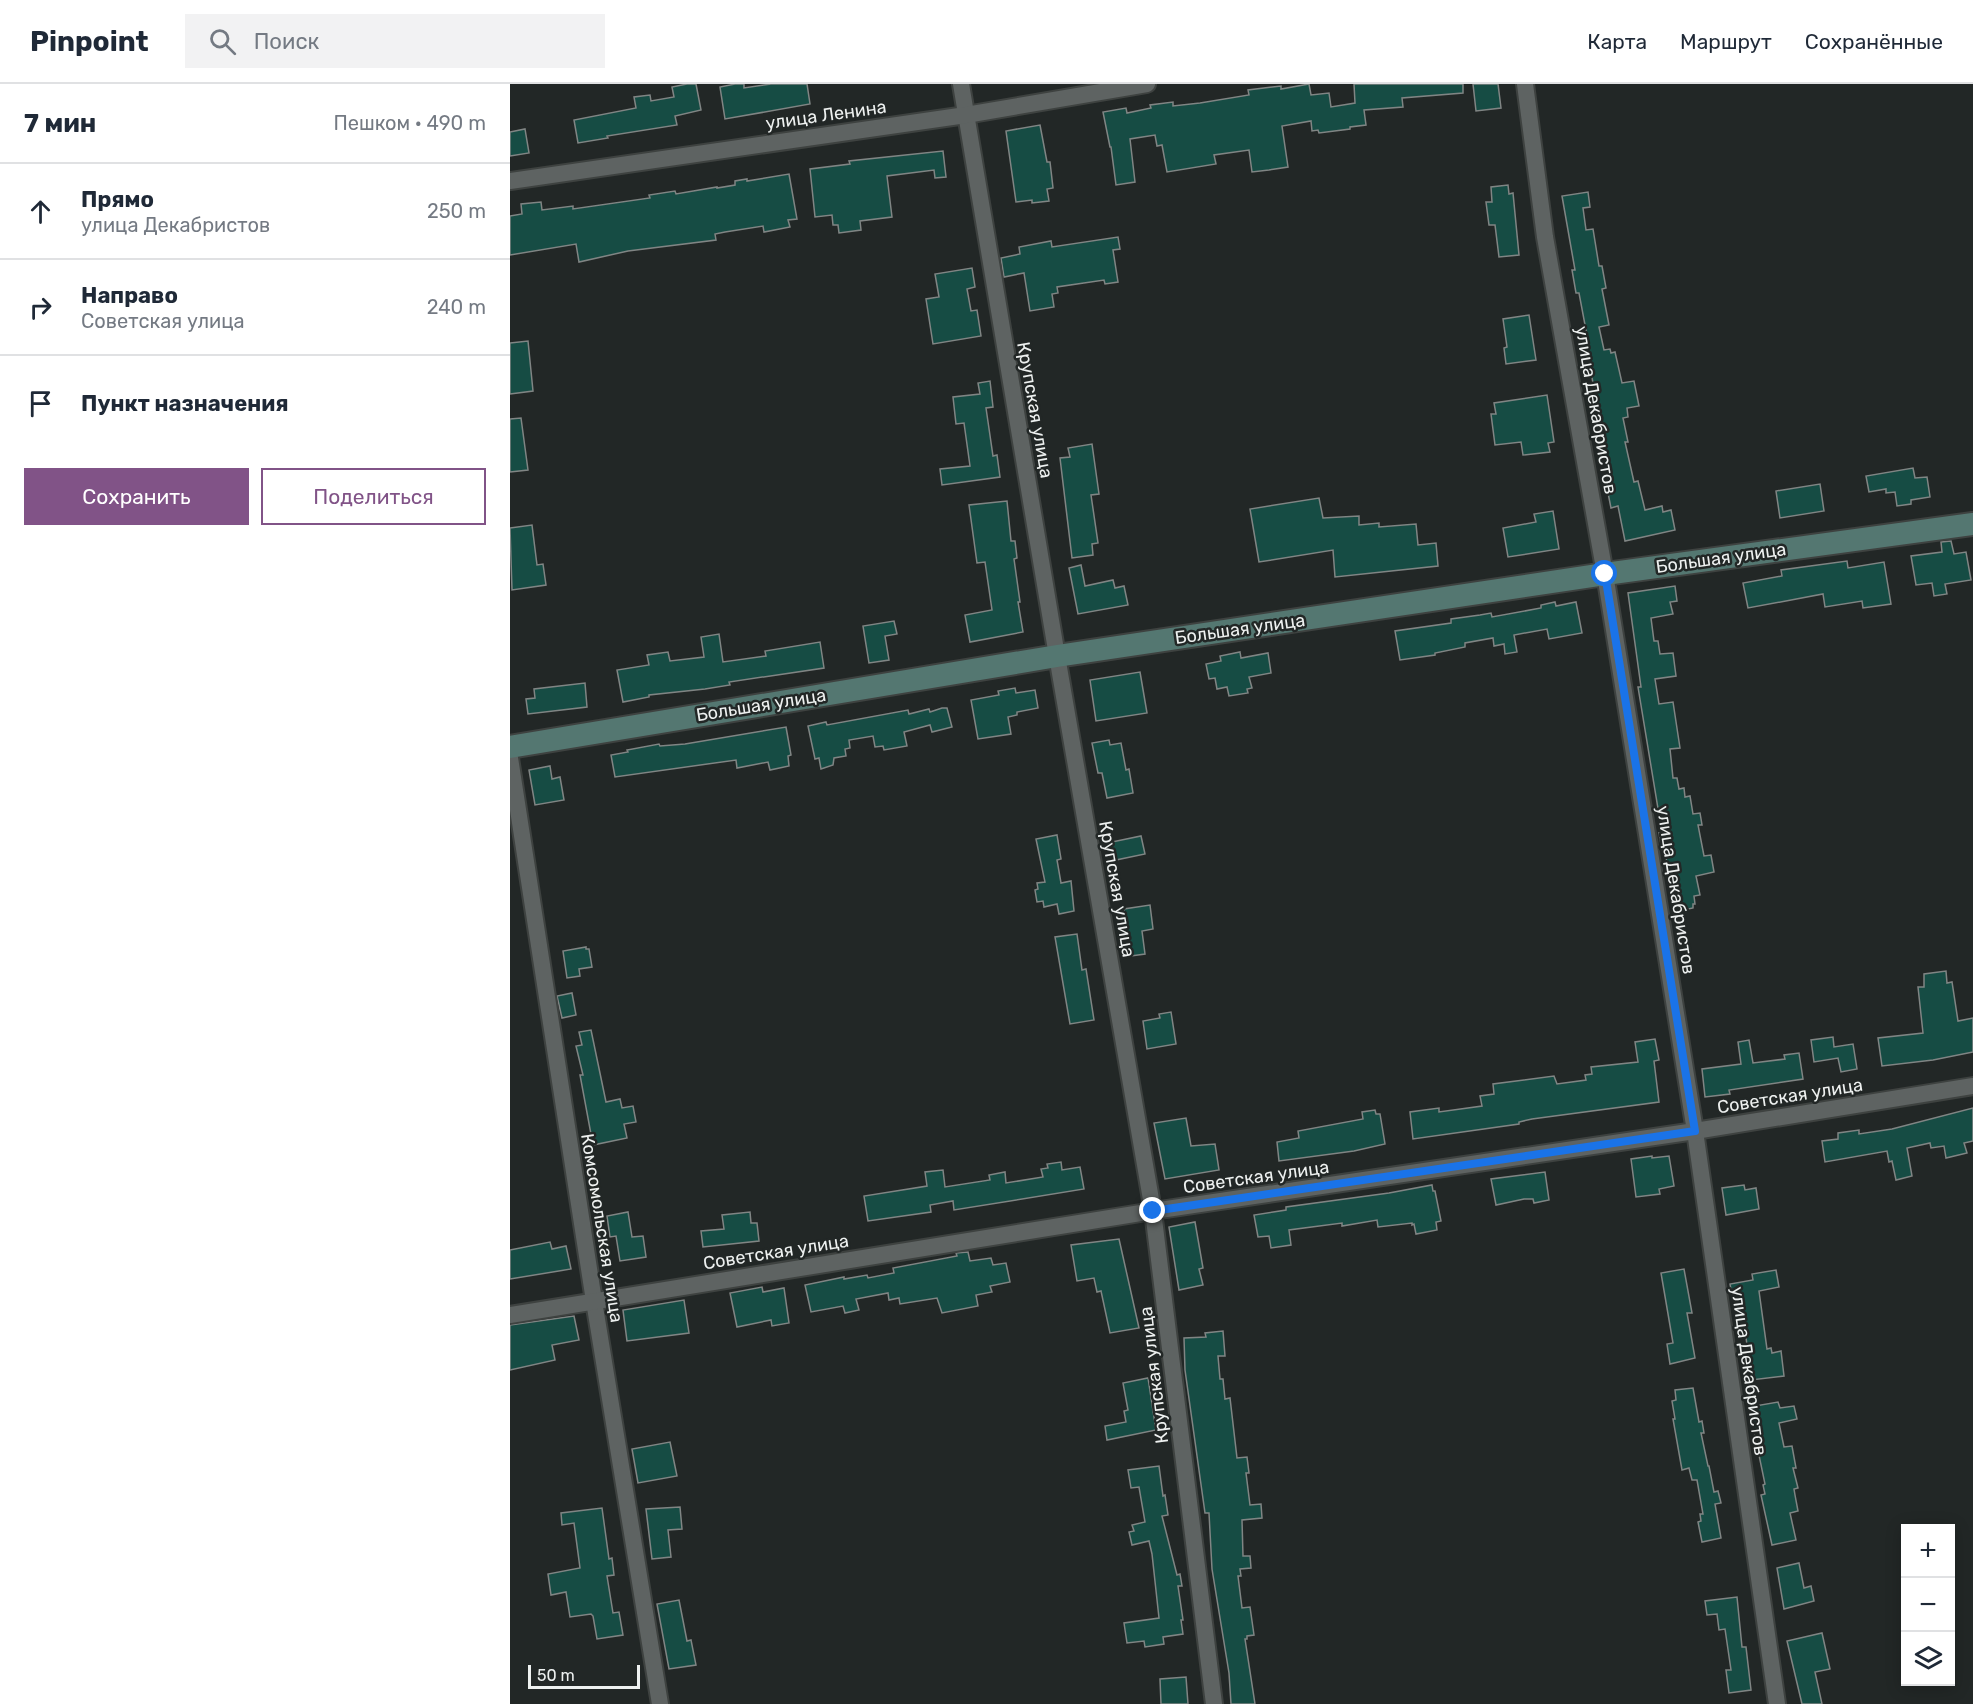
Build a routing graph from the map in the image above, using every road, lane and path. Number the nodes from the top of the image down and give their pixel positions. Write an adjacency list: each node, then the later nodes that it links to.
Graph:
1 (962, 84): 4 (street, Крупская улица)
2 (1147, 84): 4 (street, улица Ленина)
3 (1525, 84): 7 (street, улица Декабристов)
4 (966, 115): 5 (street, улица Ленина); 8 (street, Крупская улица)
5 (510, 181)
6 (1973, 524): 7 (street, Большая улица)
7 (1605, 574): 8 (street, Большая улица); 12 (street, улица Декабристов)
8 (1057, 656): 9 (street, Большая улица); 13 (street, Крупская улица)
9 (510, 747)
10 (510, 758): 14 (street, Комсомольская улица)
11 (1973, 1086): 12 (street, Советская улица)
12 (1695, 1131): 13 (street, Советская улица); 18 (street, улица Декабристов)
13 (1153, 1211): 14 (street, Советская улица); 17 (street, Крупская улица)
14 (594, 1302): 15 (street, Советская улица); 16 (street, Комсомольская улица)
15 (510, 1315)
16 (660, 1704)
17 (1214, 1704)
18 (1777, 1704)

